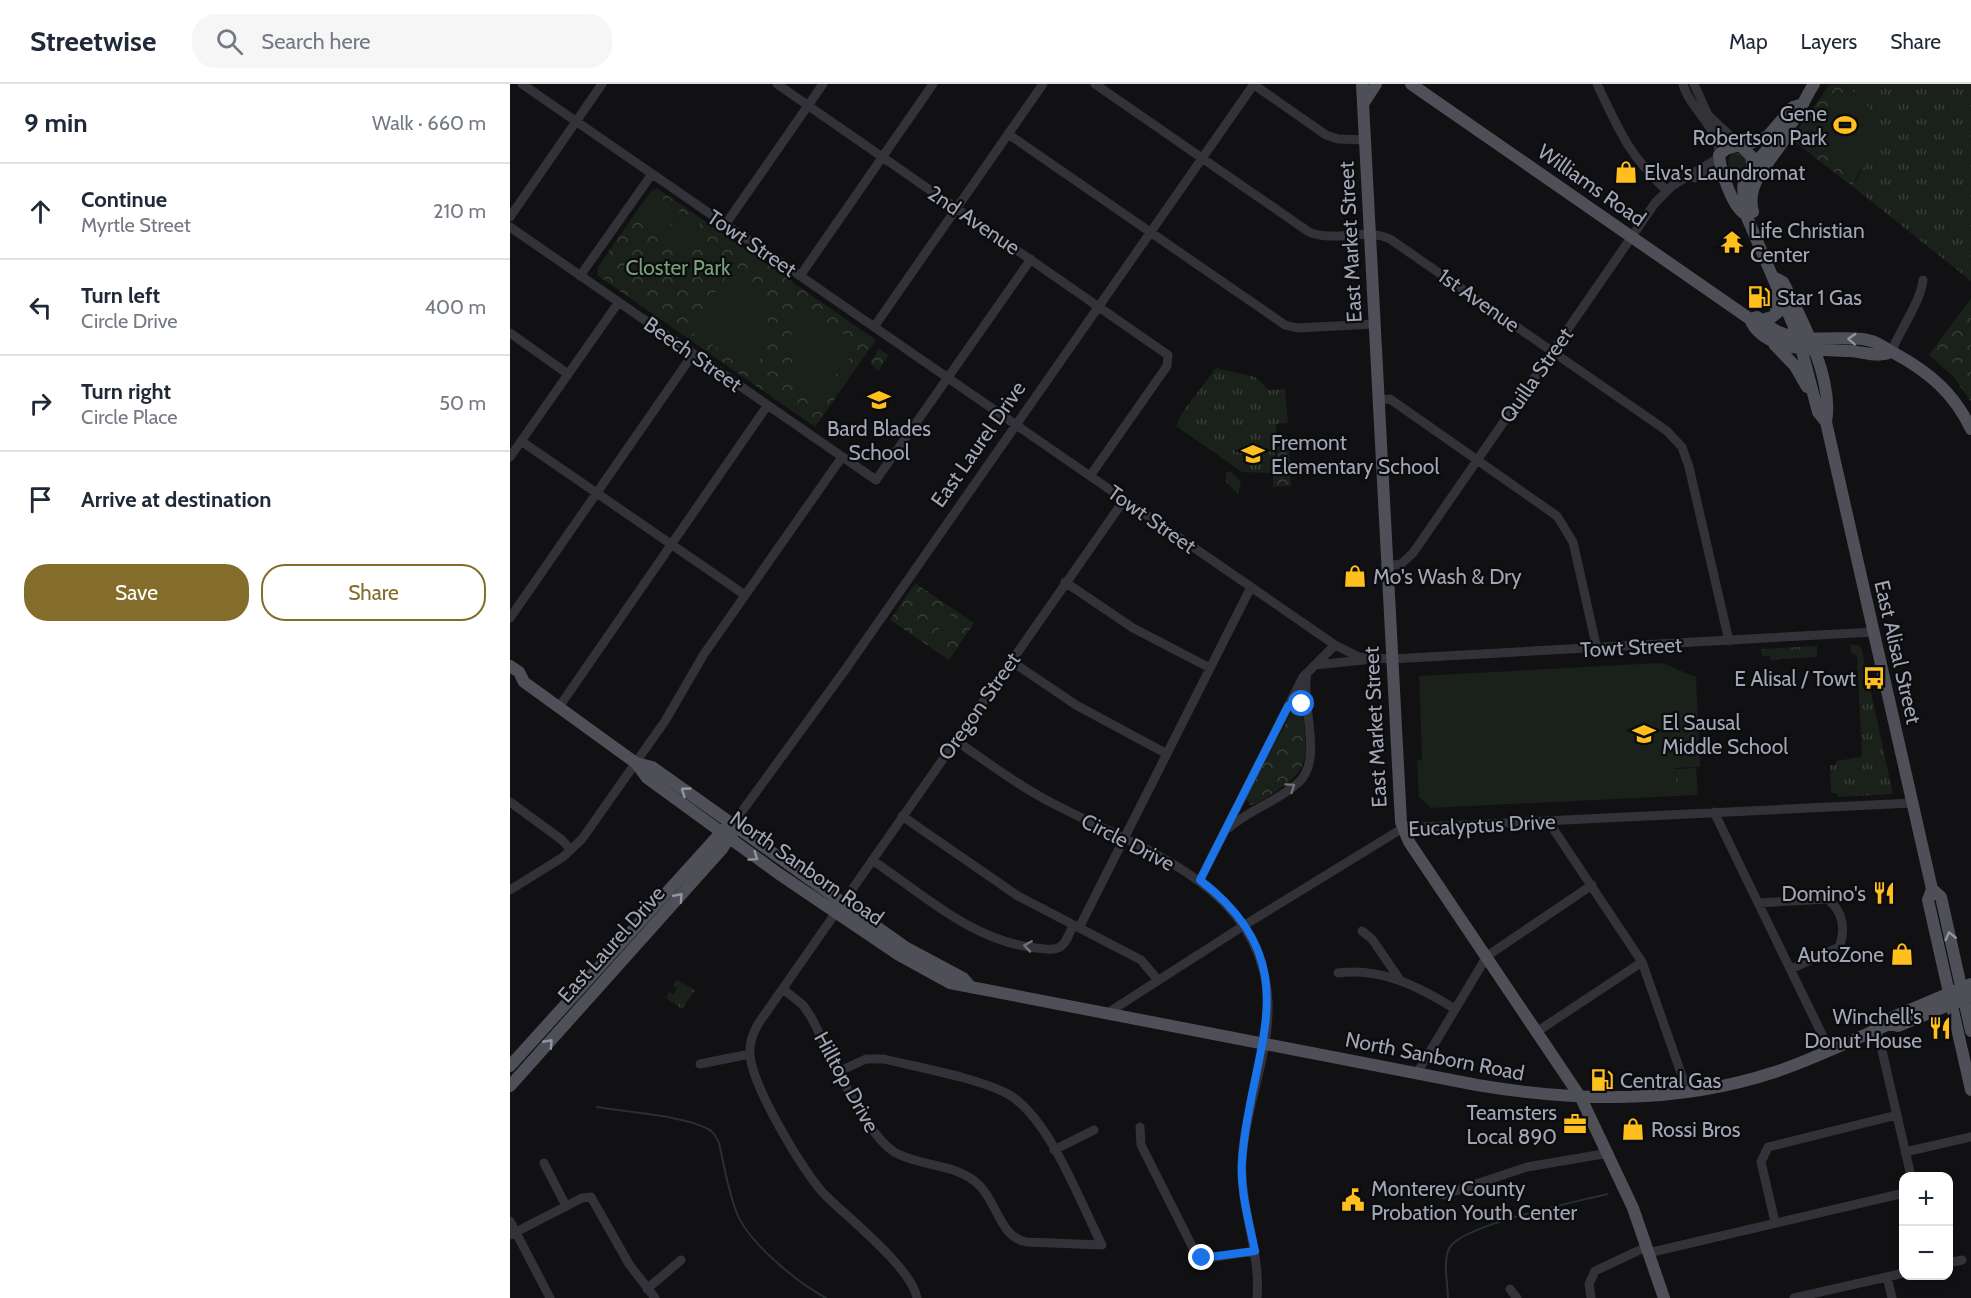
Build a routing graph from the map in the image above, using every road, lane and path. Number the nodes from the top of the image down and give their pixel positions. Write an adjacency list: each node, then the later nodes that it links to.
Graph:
1 (522, 84): 20 (street, Towt Street)
2 (602, 84): 20 (street)
3 (777, 84): 19 (street, 2nd Avenue)
4 (823, 84): 19 (street)
5 (933, 84): 26 (street)
6 (1043, 84): 22 (street)
7 (1095, 84): 27 (street, 1st Avenue)
8 (1253, 84): 23 (street); 27 (street, East Laurel Drive)
9 (1362, 84): 18 (main road, East Market Street)
10 (1376, 84): 18 (main road)
11 (1411, 84): 40 (main road, Williams Road)
12 (1598, 84): 32 (street)
13 (1683, 84): 16 (street, East Alisal Street)
14 (1814, 84): 17 (main road)
15 (1696, 87): 16 (street); 24 (street, East Alisal Street)
16 (1687, 95): 25 (street, East Alisal Street)
17 (1801, 104): 21 (main road); 24 (main road)
18 (1363, 105): 23 (main road, East Market Street)
19 (808, 106): 26 (street, 2nd Avenue); 36 (street)
20 (576, 122): 30 (street, Towt Street); 35 (street)
21 (1792, 123): 29 (main road); 41 (main road)
22 (1008, 134): 33 (street); 38 (street)
23 (1365, 140): 39 (main road, East Market Street)
24 (1741, 146): 25 (main road); 29 (main road, East Alisal Street)
25 (1720, 156): 28 (main road, East Alisal Street); 31 (street, Quilla Street)
26 (882, 157): 33 (street, 2nd Avenue); 45 (street)
27 (1202, 158): 38 (street, East Laurel Drive); 39 (street, 1st Avenue)
28 (1721, 172): 29 (main road); 31 (street, Quilla Street); 34 (main road, East Alisal Street)
29 (1750, 173): 34 (main road, East Alisal Street)
30 (652, 174): 36 (street, Towt Street); 44 (street)
31 (1684, 179): 32 (street, Quilla Street)
32 (1666, 190): 40 (street, Quilla Street)
33 (956, 208): 42 (street, 2nd Avenue); 51 (street)
34 (1746, 215): 41 (main road, East Alisal Street)
35 (510, 217)
36 (725, 225): 45 (street, Towt Street)
37 (510, 227): 44 (street, Beech Street)
38 (1150, 232): 48 (street, East Laurel Drive); 50 (street)
39 (1370, 235): 50 (main road, East Market Street); 56 (street, 1st Avenue)
40 (1632, 237): 49 (main road, Williams Road); 56 (street, Quilla Street)
41 (1758, 241): 43 (main road, East Alisal Street)
42 (1031, 259): 48 (street, 2nd Avenue); 60 (street)
43 (1767, 262): 49 (main road); 54 (main road, East Alisal Street)
44 (580, 276): 47 (street, Beech Street)
45 (800, 276): 51 (street, Towt Street)
46 (1923, 280): 57 (street)
47 (618, 303): 58 (street, Beech Street); 59 (street)
48 (1098, 306): 65 (street, East Laurel Drive); 71 (street, 2nd Avenue)
49 (1756, 319): 53 (main road, Williams Road); 54 (main road, Williams Road)
50 (1374, 324): 61 (main road, East Market Street)
51 (874, 327): 60 (street, Towt Street)
52 (510, 333): 59 (street)
53 (1768, 336): 55 (main road, Williams Road); 63 (main road)
54 (1803, 337): 55 (main road, East Alisal Street); 57 (main road, Williams Road, one-way to 54)
55 (1808, 350): 57 (main road, Williams Road); 63 (main road, East Alisal Street); 64 (main road, East Alisal Street)
56 (1552, 351): 70 (street, Quilla Street); 81 (street, 1st Avenue)
57 (1891, 352): 66 (main road, Williams Road)
58 (693, 354): 62 (street, Beech Street); 72 (street)
59 (568, 374): 67 (street)
60 (947, 379): 65 (street, Towt Street); 69 (street, Beech Street)
61 (1378, 400): 70 (street); 75 (main road, East Market Street)
62 (767, 406): 69 (street, Beech Street); 74 (street)
63 (1818, 412): 64 (main road, East Alisal Street)
64 (1826, 422): 80 (main road, East Alisal Street)
65 (1016, 425): 71 (street, Towt Street); 105 (street, East Laurel Drive)
66 (1971, 429)
67 (522, 441): 68 (street); 72 (street)
68 (511, 455)
69 (842, 457): 78 (street)
70 (1477, 459): 75 (street, Quilla Street); 83 (street)
71 (1090, 476): 73 (street, Towt Street)
72 (598, 493): 74 (street); 79 (street)
73 (1124, 500): 76 (street, Oregon Street); 77 (street, Towt Street)
74 (671, 545): 78 (street); 93 (street)
75 (1386, 566): 85 (main road, East Market Street)
76 (1065, 582): 86 (street, Oregon Street); 88 (street)
77 (1251, 587): 82 (street, Towt Street); 88 (street)
78 (745, 595): 97 (street)
79 (510, 618)
80 (1874, 632): 81 (street, Towt Street); 100 (main road, East Alisal Street)
81 (1729, 641): 83 (street, Towt Street)
82 (1335, 645): 84 (street, Towt Street); 89 (street)
83 (1596, 649): 85 (street, Towt Street)
84 (1377, 659): 85 (street, Towt Street); 89 (street)
85 (1391, 659): 106 (main road, East Market Street)
86 (1011, 661): 95 (street, Oregon Street); 96 (street)
87 (510, 666): 91 (main road, North Sanborn Road)
88 (1210, 668): 96 (street)
89 (1312, 668): 92 (street); 94 (street)
90 (510, 679): 91 (main road, North Sanborn Road)
91 (524, 682): 93 (main road, North Sanborn Road)
92 (1288, 706): 94 (street); 98 (street)
93 (559, 707): 97 (main road, North Sanborn Road)
94 (1308, 712): 101 (street, one-way to 94)
95 (955, 740): 103 (street, Oregon Street); 109 (street, Circle Drive)
96 (1167, 754): 109 (street)
97 (636, 763): 105 (main road, North Sanborn Road, one-way to 97); 108 (main road, North Sanborn Road); 110 (street)
98 (1245, 792): 101 (street); 107 (street)
99 (510, 802): 110 (street)
100 (1912, 802): 102 (street, Eucalyptus Drive); 114 (main road, East Alisal Street)
101 (1259, 807): 107 (street)
102 (1714, 812): 104 (street, Eucalyptus Drive); 116 (street)
103 (902, 816): 111 (street, Oregon Street); 119 (street)
104 (1548, 821): 106 (street, Eucalyptus Drive); 113 (street)
105 (732, 825): 108 (main road, East Laurel Drive); 117 (main road, North Sanborn Road)
106 (1403, 828): 118 (street, Eucalyptus Drive); 121 (main road, East Market Street)
107 (1225, 832): 112 (street)
108 (725, 836): 117 (main road, North Sanborn Road, one-way to 117); 139 (main road, East Laurel Drive); 142 (main road, East Laurel Drive, one-way to 108)
109 (1124, 840): 112 (street, Circle Drive); 119 (street)
110 (571, 850): 115 (street)
111 (872, 860): 117 (street, Oregon Street); 119 (street, one-way to 111)
112 (1200, 880): 118 (street, Circle Drive)
113 (1592, 885): 121 (street); 122 (street)
114 (1932, 889): 128 (main road, East Alisal Street, one-way to 114); 129 (main road, East Alisal Street)
115 (510, 890)
116 (1758, 903): 123 (street); 123 (street)
117 (838, 907): 127 (street, Oregon Street); 131 (main road, North Sanborn Road)
118 (1243, 926): 125 (street, Eucalyptus Drive); 135 (street, Circle Drive)
119 (1076, 927): 125 (street)
120 (1362, 931): 126 (street)
121 (1487, 956): 130 (street); 133 (main road, East Market Street)
122 (1642, 962): 133 (street); 144 (street)
123 (1791, 969): 136 (street)
124 (1338, 973): 126 (street)
125 (1157, 980): 131 (street, Eucalyptus Drive)
126 (1400, 980): 130 (street)
127 (783, 989): 137 (street, Oregon Street); 140 (street, Hilltop Drive)
128 (1967, 992): 129 (main road, North Sanborn Road); 134 (main road, East Alisal Street)
129 (1949, 998): 132 (main road, North Sanborn Road); 143 (main road, East Alisal Street)
130 (1455, 1009): 141 (street)
131 (1106, 1014): 135 (main road, North Sanborn Road)
132 (1883, 1027): 136 (main road, North Sanborn Road); 146 (street)
133 (1538, 1031): 145 (main road, East Market Street)
134 (1971, 1031)
135 (1264, 1043): 141 (main road, North Sanborn Road); 162 (street, Circle Drive)
136 (1830, 1051): 144 (main road, North Sanborn Road)
137 (750, 1054): 138 (street); 172 (street)
138 (700, 1064)
139 (510, 1066)
140 (840, 1071): 150 (street); 150 (street, Hilltop Drive)
141 (1417, 1073): 145 (main road, North Sanborn Road)
142 (510, 1086)
143 (1971, 1090)
144 (1688, 1093): 145 (main road, North Sanborn Road)
145 (1581, 1098): 152 (main road, East Market Street)
146 (1897, 1115): 151 (street); 159 (street)
147 (1140, 1127): 162 (street)
148 (1094, 1130): 150 (street)
149 (1971, 1137): 151 (street)
150 (1054, 1149)
151 (1905, 1152): 154 (street)
152 (1608, 1153): 156 (street); 161 (main road, East Market Street)
153 (544, 1163): 157 (street)
154 (1910, 1172)
155 (1899, 1194): 159 (street)
156 (1443, 1195)
157 (566, 1206): 160 (street); 168 (street)
158 (510, 1221): 160 (street)
159 (1775, 1222): 161 (street)
160 (513, 1234): 170 (street)
161 (1647, 1250): 175 (street); 176 (main road, East Market Street)
162 (1255, 1251): 173 (street, Circle Drive)
163 (681, 1260): 168 (street)
164 (1962, 1260): 165 (street)
165 (1953, 1262)
166 (1899, 1274): 167 (street)
167 (1887, 1277): 177 (street); 178 (street)
168 (647, 1289): 171 (street)
169 (1510, 1289): 174 (street)
170 (550, 1298)
171 (655, 1298)
172 (917, 1298)
173 (1257, 1298)
174 (1517, 1298)
175 (1592, 1298)
176 (1664, 1298)
177 (1794, 1298)
178 (1892, 1298)

